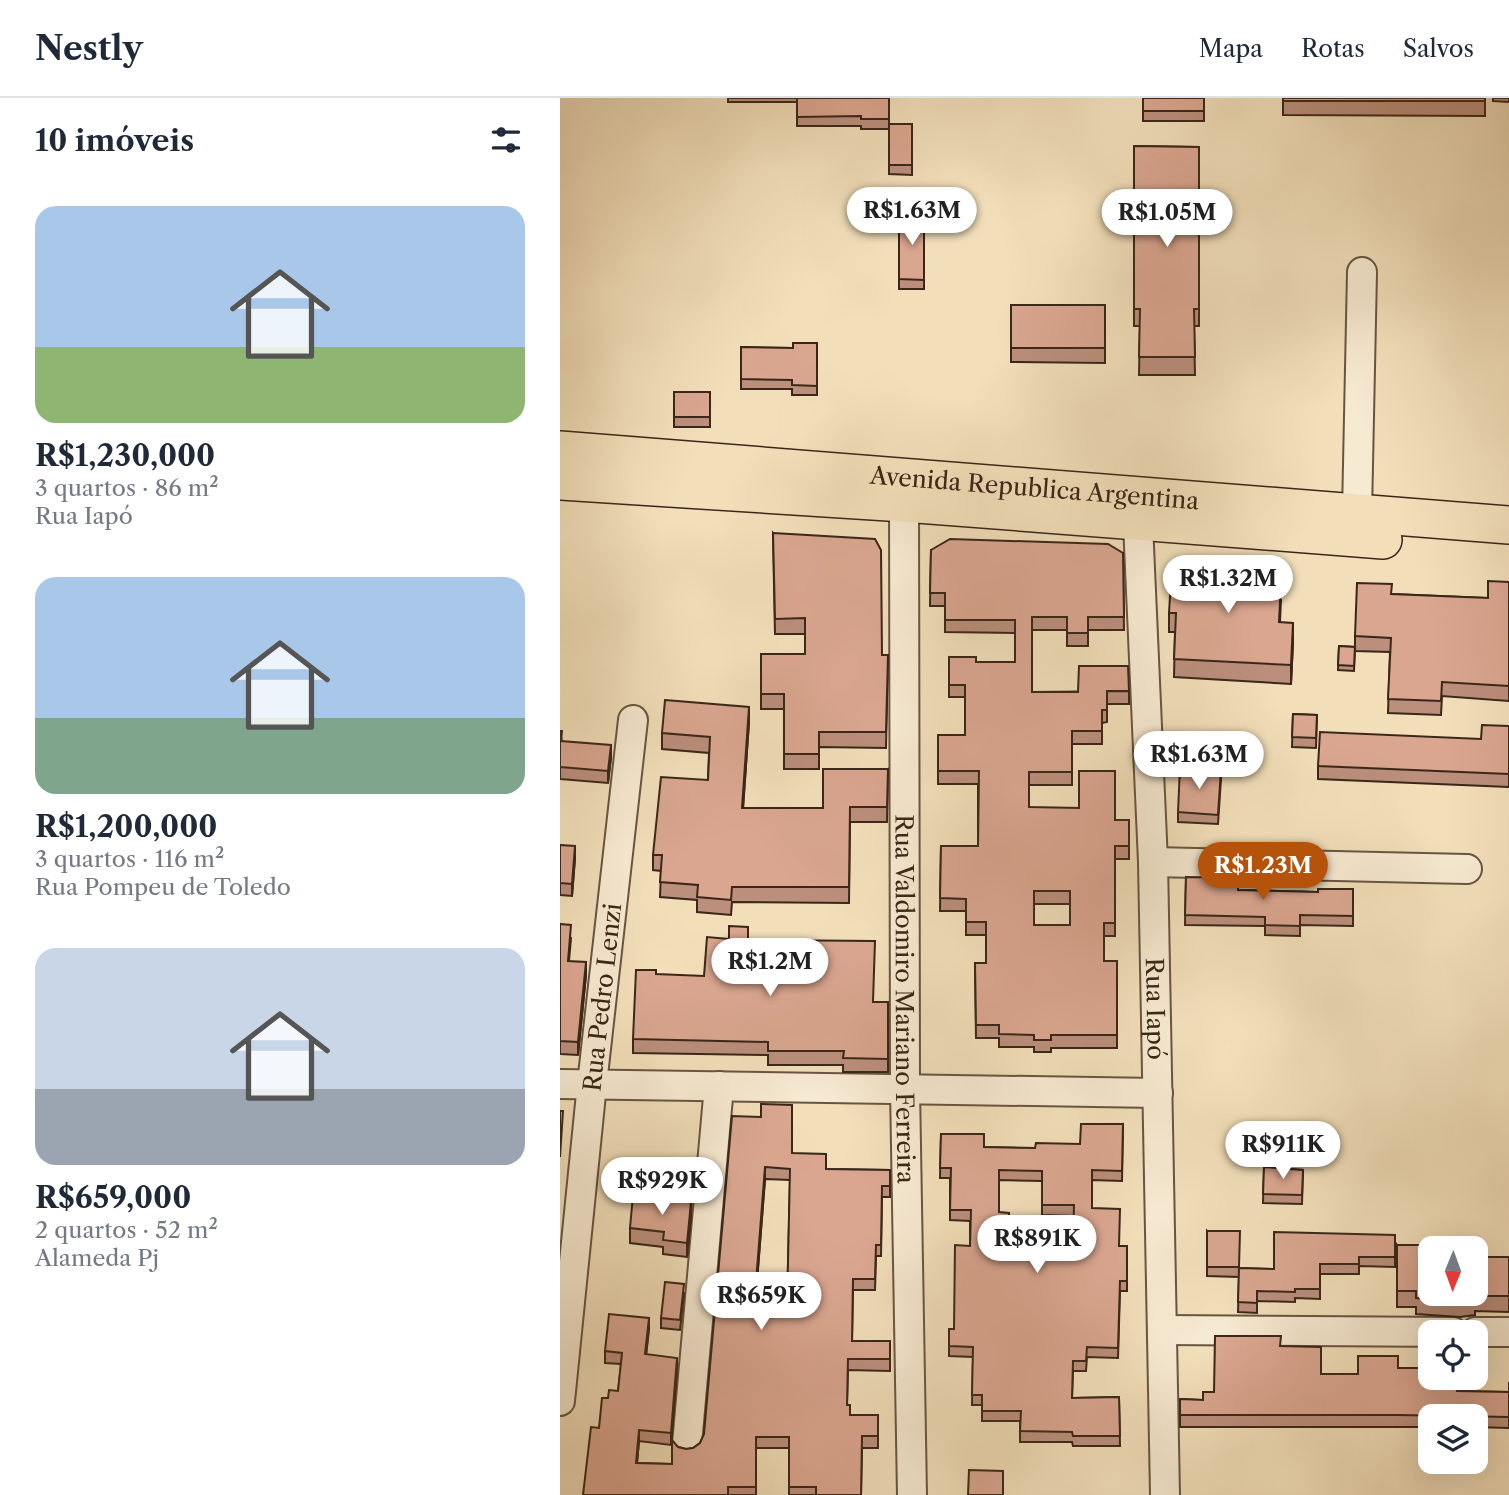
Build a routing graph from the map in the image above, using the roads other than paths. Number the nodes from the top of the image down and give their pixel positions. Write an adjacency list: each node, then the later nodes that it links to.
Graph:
1 (1362, 272): 6 (street)
2 (560, 450): 4 (main road, Avenida Republica Argentina)
3 (560, 481): 4 (main road, Avenida Republica Argentina)
4 (904, 490): 5 (main road, Avenida Republica Argentina); 15 (street, Rua Valdomiro Mariano Ferreira)
5 (1137, 508): 6 (main road, Avenida Republica Argentina); 8 (main road, Avenida Republica Argentina); 10 (street, Rua Iapó)
6 (1357, 513): 7 (main road, Avenida Republica Argentina)
7 (1509, 525)
8 (1509, 551)
9 (633, 720): 13 (street, Rua Pedro Lenzi)
10 (1153, 862): 11 (street); 16 (street, Rua Iapó)
11 (1467, 869)
12 (560, 1084): 13 (street)
13 (592, 1084): 14 (street); 21 (street, Rua Pedro Lenzi)
14 (719, 1086): 15 (street); 22 (street)
15 (905, 1088): 16 (street); 23 (street, Rua Valdomiro Mariano Ferreira)
16 (1158, 1093): 17 (street, Rua Iapó)
17 (1163, 1330): 18 (street); 24 (street, Rua Iapó)
18 (1418, 1332)
19 (1488, 1332): 20 (street)
20 (1509, 1332)
21 (560, 1401)
22 (687, 1444)
23 (912, 1495)
24 (1165, 1495)

